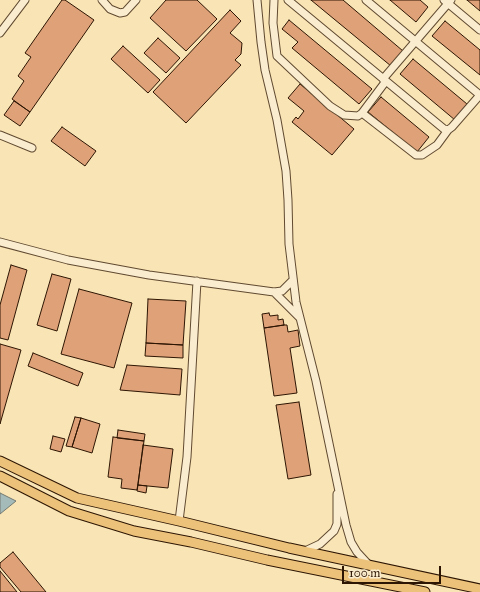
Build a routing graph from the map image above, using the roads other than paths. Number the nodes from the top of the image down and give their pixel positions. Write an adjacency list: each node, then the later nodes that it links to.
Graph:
1 (25, 0): 10 (street)
2 (102, 0): 3 (street)
3 (136, 0)
4 (257, 0): 20 (street)
5 (274, 0): 14 (street)
6 (288, 0): 12 (street)
7 (366, 0): 11 (street)
8 (448, 1): 9 (street); 11 (street)
9 (480, 30)
10 (0, 33)
11 (415, 41): 12 (street); 13 (street)
12 (384, 80): 14 (street); 15 (street)
13 (480, 95): 15 (street)
14 (362, 113): 15 (street)
15 (448, 130)
16 (0, 135): 17 (street)
17 (32, 148)
18 (0, 242): 19 (street)
19 (197, 281): 21 (street); 26 (street)
20 (292, 281): 21 (street); 22 (street)
21 (274, 292): 22 (street)
22 (300, 317): 25 (street)
23 (0, 461): 26 (main road)
24 (0, 476): 29 (main road)
25 (337, 484): 27 (street); 28 (street)
26 (179, 521): 27 (main road)
27 (305, 551): 28 (main road)
28 (369, 565): 31 (main road)
29 (389, 584): 33 (main road); 34 (main road)
30 (480, 586): 31 (main road)
31 (469, 587): 32 (main road)
32 (480, 589)
33 (406, 592)
34 (425, 592)

